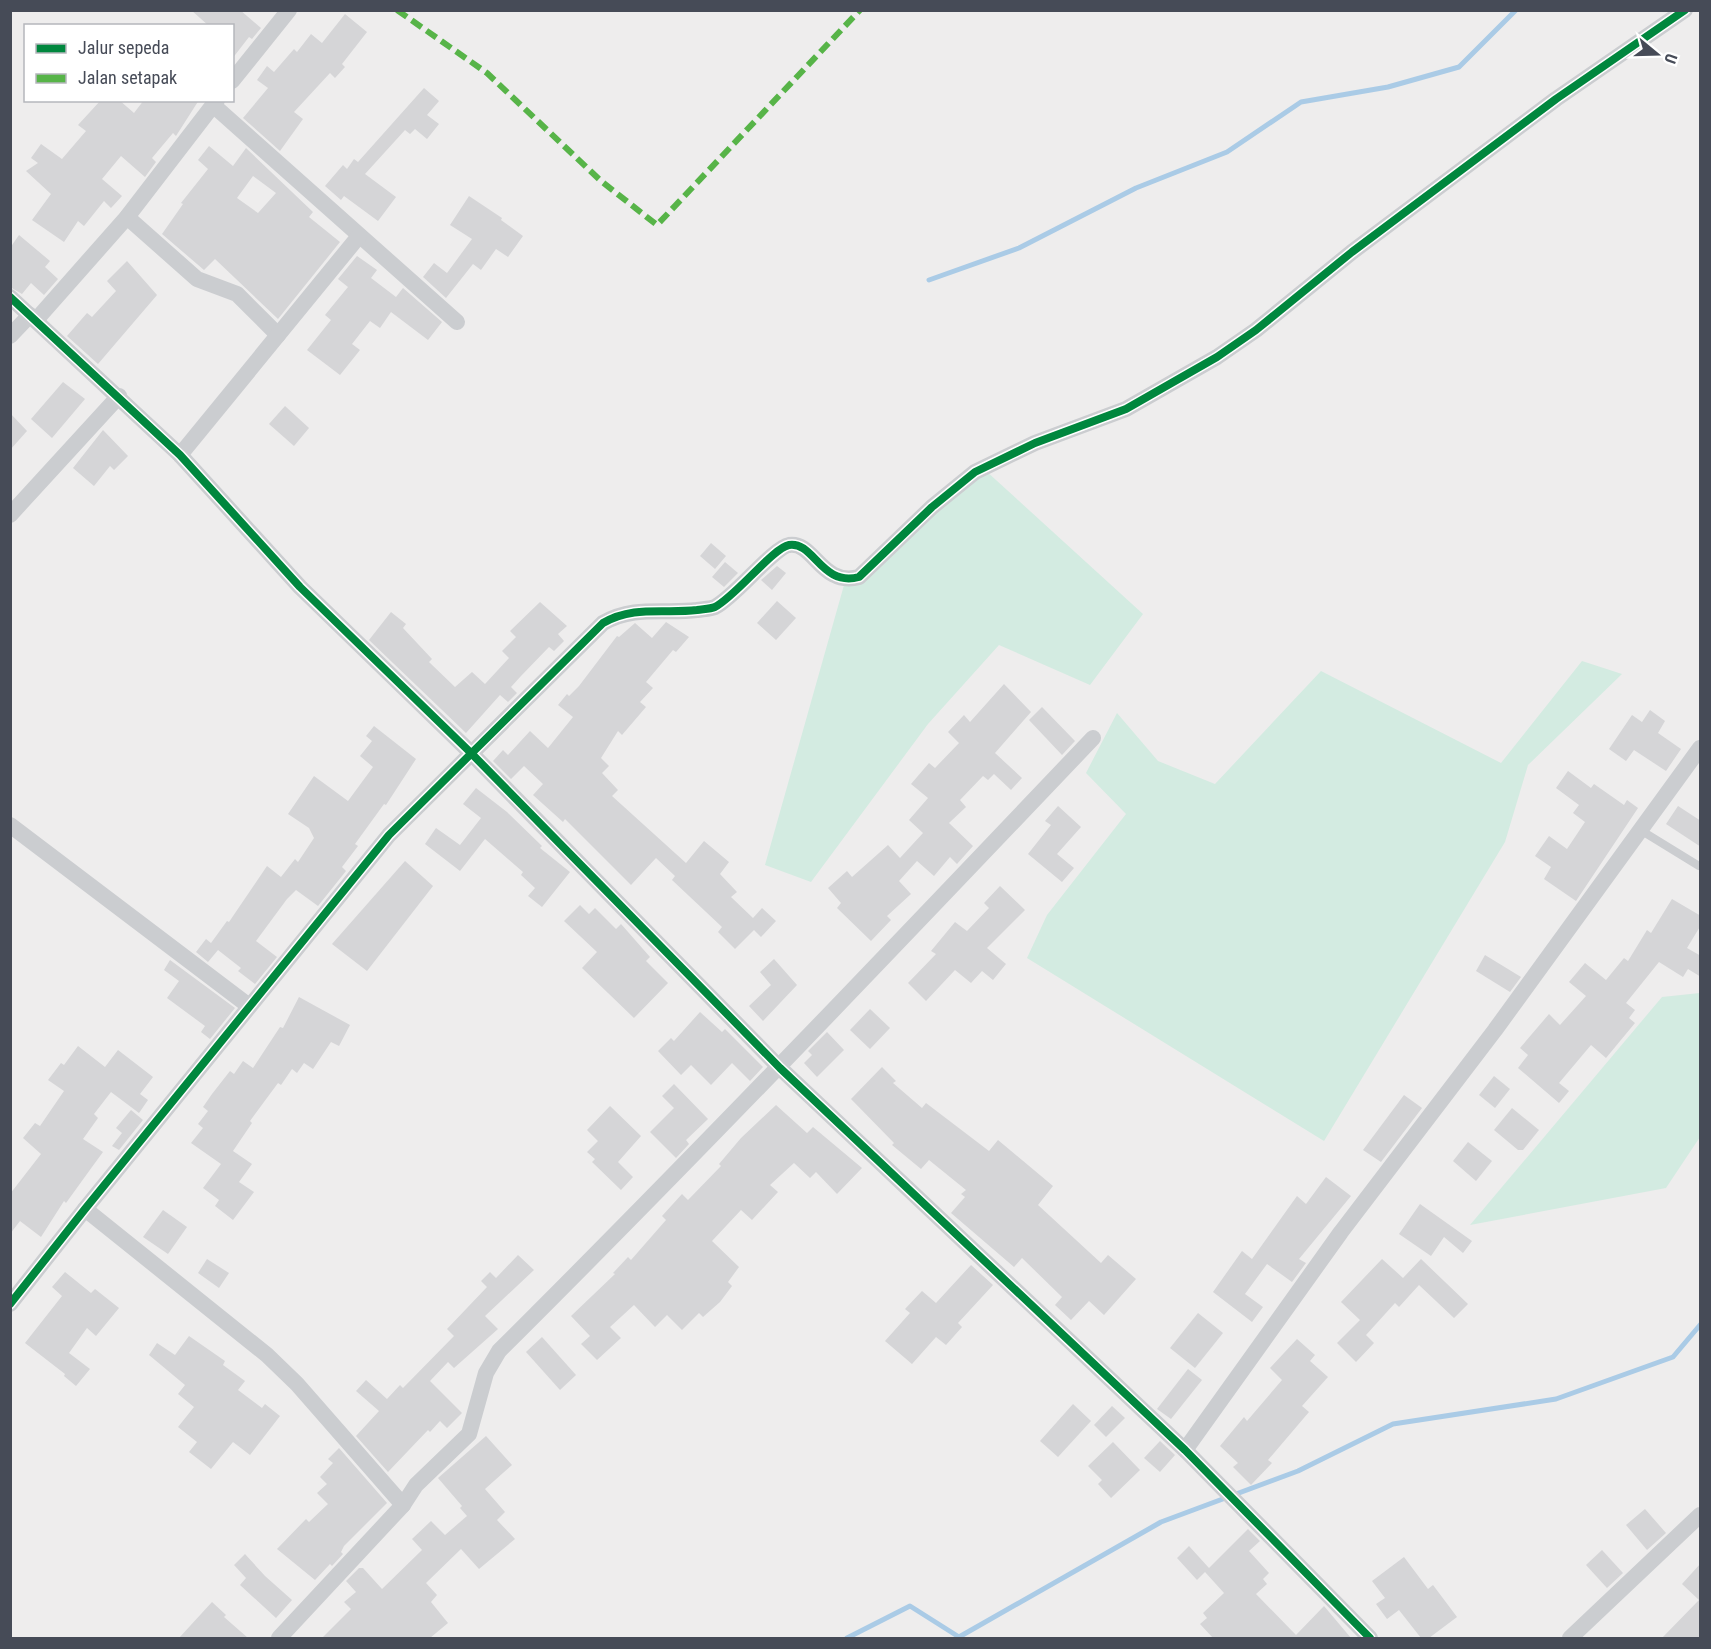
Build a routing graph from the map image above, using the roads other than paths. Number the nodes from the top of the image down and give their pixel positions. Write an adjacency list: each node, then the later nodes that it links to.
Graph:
1 (289, 10): 3 (street)
2 (1685, 10): 17 (street)
3 (234, 79)
4 (215, 103): 5 (street); 6 (street)
5 (127, 217): 8 (street); 10 (street)
6 (359, 236): 9 (street); 10 (street)
7 (10, 297): 8 (street)
8 (33, 318): 11 (street); 12 (street)
9 (457, 322)
10 (278, 335): 13 (street)
11 (10, 336)
12 (119, 396): 13 (street); 14 (street)
13 (180, 455): 17 (street)
14 (10, 515)
15 (1093, 738): 22 (street)
16 (1701, 748): 19 (street)
17 (470, 752): 21 (street); 22 (street)
18 (10, 825): 21 (street)
19 (1642, 831): 20 (lane); 25 (street)
20 (1699, 866)
21 (249, 1006): 23 (street)
22 (780, 1068): 25 (street); 26 (street)
23 (84, 1209): 24 (street); 26 (street)
24 (10, 1304)
25 (1185, 1450): 29 (street)
26 (403, 1505): 28 (street)
27 (1701, 1515): 30 (street)
28 (279, 1638)
29 (1370, 1638)
30 (1570, 1638)

